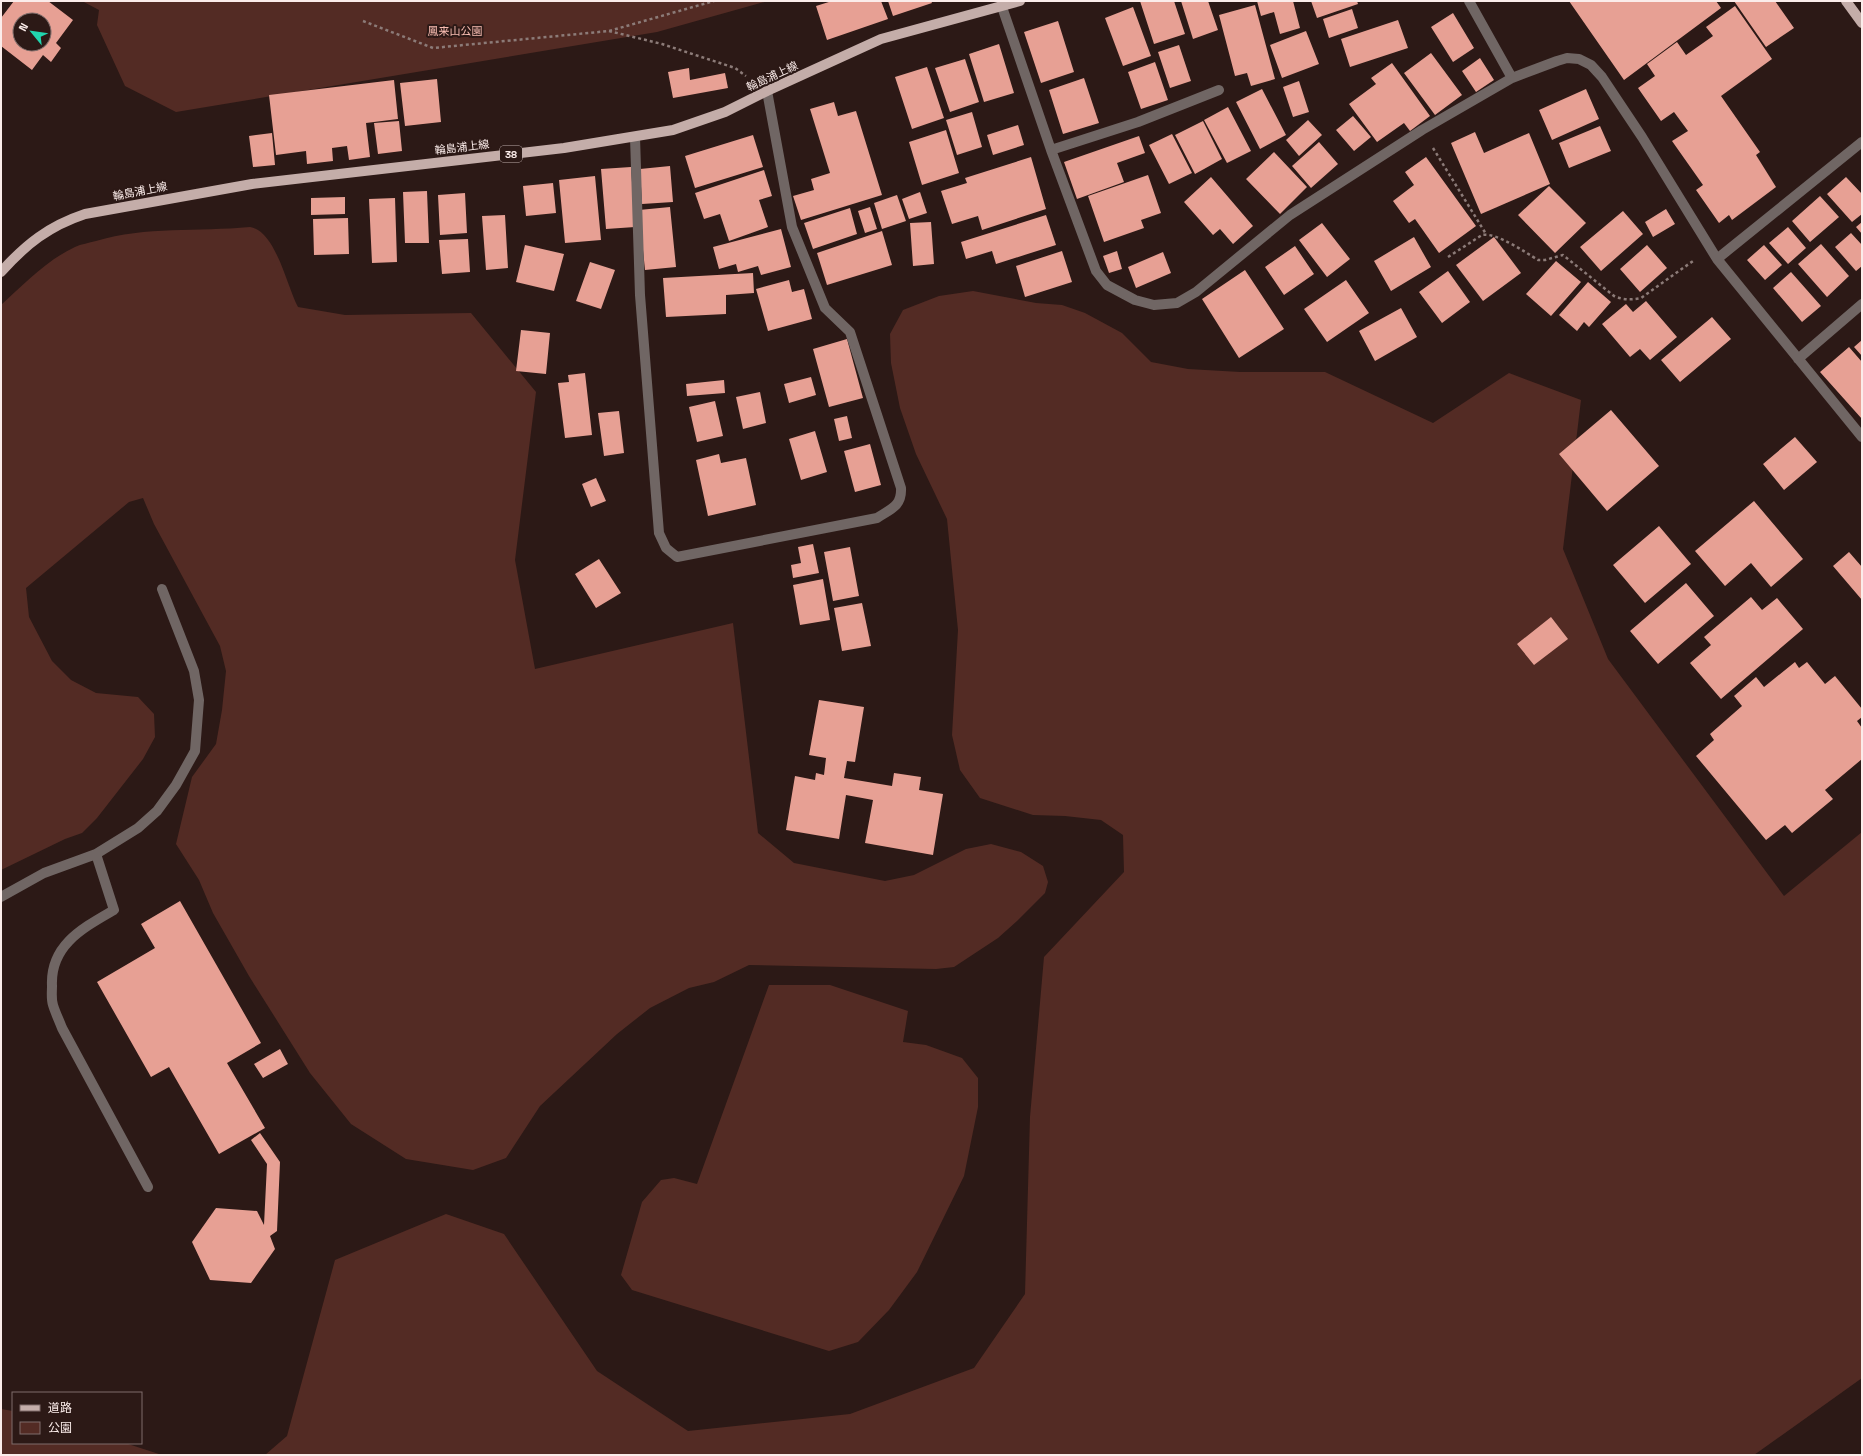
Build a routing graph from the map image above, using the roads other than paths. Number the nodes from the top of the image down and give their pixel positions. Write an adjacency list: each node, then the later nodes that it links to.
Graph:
1 (1020, 1): 4 (main road, 輪島浦上線 / 38)
2 (1469, 1): 6 (street)
3 (1846, 1): 5 (main road)
4 (1002, 7): 8 (main road, 輪島浦上線 / 38); 11 (street)
5 (1862, 23)
6 (1512, 78): 11 (street); 12 (street)
7 (1219, 90): 11 (street)
8 (767, 91): 9 (main road, 輪島浦上線 / 38); 9 (street)
9 (635, 137): 13 (main road, 輪島浦上線 / 38)
10 (1862, 142): 12 (street)
11 (1051, 150)
12 (1717, 259): 15 (street)
13 (1, 272)
14 (1862, 304): 15 (street)
15 (1798, 358): 16 (street)
16 (1862, 437)
17 (162, 589): 18 (street)
18 (96, 854): 19 (street); 20 (street)
19 (1, 897)
20 (148, 1186)

